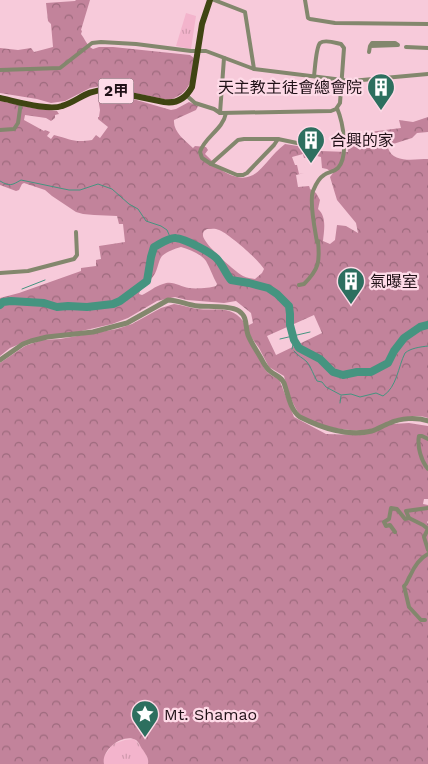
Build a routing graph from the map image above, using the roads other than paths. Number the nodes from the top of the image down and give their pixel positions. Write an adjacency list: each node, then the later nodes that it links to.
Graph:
1 (212, 0): 7 (main road); 10 (street)
2 (305, 0): 3 (street)
3 (428, 24)
4 (370, 46): 4 (street); 8 (street)
5 (406, 47): 6 (street)
6 (428, 48)
7 (198, 51): 9 (street); 11 (street); 15 (main road)
8 (369, 52)
9 (224, 58): 10 (street); 19 (street)
10 (254, 69): 13 (street)
11 (0, 70)
12 (428, 74): 14 (street)
13 (314, 76): 14 (street); 14 (street)
14 (341, 80): 18 (street)
15 (186, 95): 17 (main road, 2甲); 19 (street)
16 (0, 98): 17 (main road, 2甲)
17 (21, 102): 21 (street)
18 (338, 108): 20 (street); 27 (street)
19 (220, 113): 20 (street)
20 (226, 114): 24 (street)
21 (0, 130)
22 (278, 139): 23 (street); 24 (street); 24 (street)
23 (313, 144)
24 (211, 164)
25 (76, 232): 26 (street)
26 (0, 273)
27 (299, 285)
28 (0, 360): 29 (street)
29 (428, 421)
30 (428, 440): 31 (street)
31 (428, 468)
32 (428, 508): 33 (street)
33 (409, 518): 34 (street); 35 (street)
34 (395, 532)
35 (428, 552): 36 (street)
36 (425, 620)

